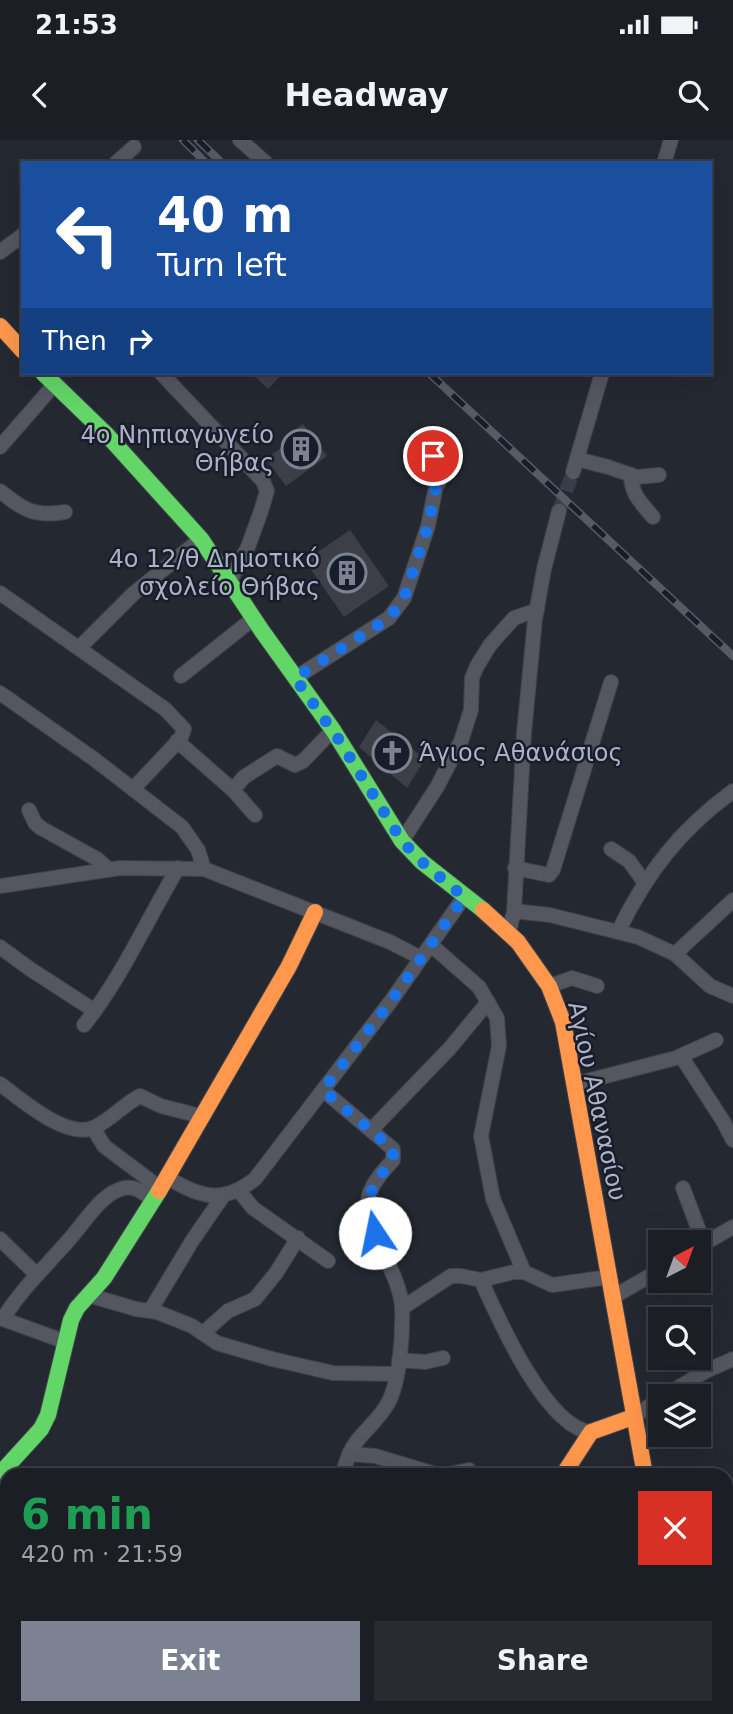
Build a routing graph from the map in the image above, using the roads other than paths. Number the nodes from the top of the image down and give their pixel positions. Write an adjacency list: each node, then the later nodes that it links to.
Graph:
1 (240, 140): 5 (street)
2 (671, 140): 6 (street)
3 (134, 147): 4 (street)
4 (118, 161)
5 (264, 161)
6 (665, 161)
7 (21, 236): 8 (street)
8 (0, 252)
9 (0, 326): 10 (main road)
10 (21, 349)
11 (45, 375): 14 (main road, Αγίου Αθανασίου)
12 (163, 375): 24 (street)
13 (601, 375): 17 (street)
14 (54, 385): 16 (street); 23 (main road, Αγίου Αθανασίου)
15 (442, 442): 30 (street)
16 (0, 447)
17 (631, 475): 18 (street); 22 (street)
18 (659, 475)
19 (0, 491): 21 (street)
20 (559, 511): 26 (street)
21 (65, 512)
22 (653, 517)
23 (201, 539): 24 (main road, Αγίου Αθανασίου); 28 (street)
24 (230, 581): 27 (main road, Αγίου Αθανασίου)
25 (0, 593): 28 (street)
26 (537, 610): 40 (street); 43 (street)
27 (254, 618): 29 (street); 30 (main road, Αγίου Αθανασίου)
28 (79, 648): 34 (street)
29 (181, 676)
30 (295, 678): 33 (main road, Αγίου Αθανασίου)
31 (611, 682): 43 (street)
32 (0, 693): 35 (street)
33 (333, 730): 36 (street); 40 (main road, Αγίου Αθανασίου)
34 (177, 741): 35 (street); 36 (street)
35 (133, 789): 45 (street)
36 (233, 790): 39 (street)
37 (733, 791): 46 (street)
38 (29, 810): 44 (street)
39 (255, 815)
40 (402, 841): 48 (main road, Αγίου Αθανασίου)
41 (611, 849): 46 (street)
42 (178, 868): 44 (street); 45 (street); 62 (street)
43 (514, 868): 50 (street)
44 (107, 869): 47 (street)
45 (204, 869): 51 (street)
46 (645, 883): 53 (street)
47 (0, 886)
48 (464, 897): 52 (main road, Αγίου Αθανασίου); 54 (street)
49 (733, 900): 56 (street)
50 (514, 911): 52 (street); 53 (street)
51 (315, 912): 57 (street); 69 (main road)
52 (509, 932): 58 (main road, Αγίου Αθανασίου)
53 (618, 932): 56 (street)
54 (430, 945): 57 (street); 61 (street)
55 (0, 947): 62 (street)
56 (675, 954): 60 (street)
57 (421, 958): 68 (street)
58 (549, 986): 59 (street); 67 (main road, Αγίου Αθανασίου)
59 (597, 986)
60 (733, 996)
61 (488, 1002): 71 (street); 83 (street)
62 (95, 1011): 63 (street)
63 (84, 1025)
64 (716, 1040): 65 (street)
65 (681, 1056): 67 (street); 72 (street)
66 (0, 1084): 70 (street)
67 (575, 1084): 86 (main road, Αγίου Αθανασίου)
68 (323, 1090): 71 (street); 75 (street)
69 (200, 1116): 70 (street); 73 (main road)
70 (93, 1128): 73 (street)
71 (371, 1130): 90 (street)
72 (733, 1140)
73 (159, 1188): 76 (street); 84 (street); 88 (main road)
74 (683, 1188): 78 (street)
75 (239, 1191): 76 (street); 79 (street)
76 (223, 1196): 91 (street)
77 (733, 1227): 81 (street)
78 (696, 1230)
79 (298, 1238): 82 (street); 93 (street)
80 (0, 1239): 84 (street)
81 (711, 1240)
82 (328, 1261)
83 (524, 1272): 86 (street); 87 (street)
84 (37, 1275): 92 (street)
85 (648, 1277): 89 (street)
86 (609, 1278): 89 (main road, Αγίου Αθανασίου)
87 (481, 1280): 90 (street); 101 (street)
88 (88, 1295): 91 (street); 94 (main road)
89 (613, 1297): 100 (main road, Αγίου Αθανασίου)
90 (402, 1308): 97 (street)
91 (150, 1311): 93 (street)
92 (1, 1319): 94 (street)
93 (203, 1333): 97 (street)
94 (66, 1342): 103 (main road)
95 (443, 1358): 97 (street)
96 (733, 1359): 98 (street)
97 (398, 1367): 102 (street)
98 (684, 1384)
99 (648, 1407): 100 (street)
100 (633, 1417): 101 (main road); 107 (main road, Αγίου Αθανασίου)
101 (591, 1432): 106 (main road)
102 (349, 1454): 104 (street); 105 (street)
103 (5, 1468)
104 (344, 1468)
105 (415, 1468)
106 (568, 1468)
107 (644, 1468)

